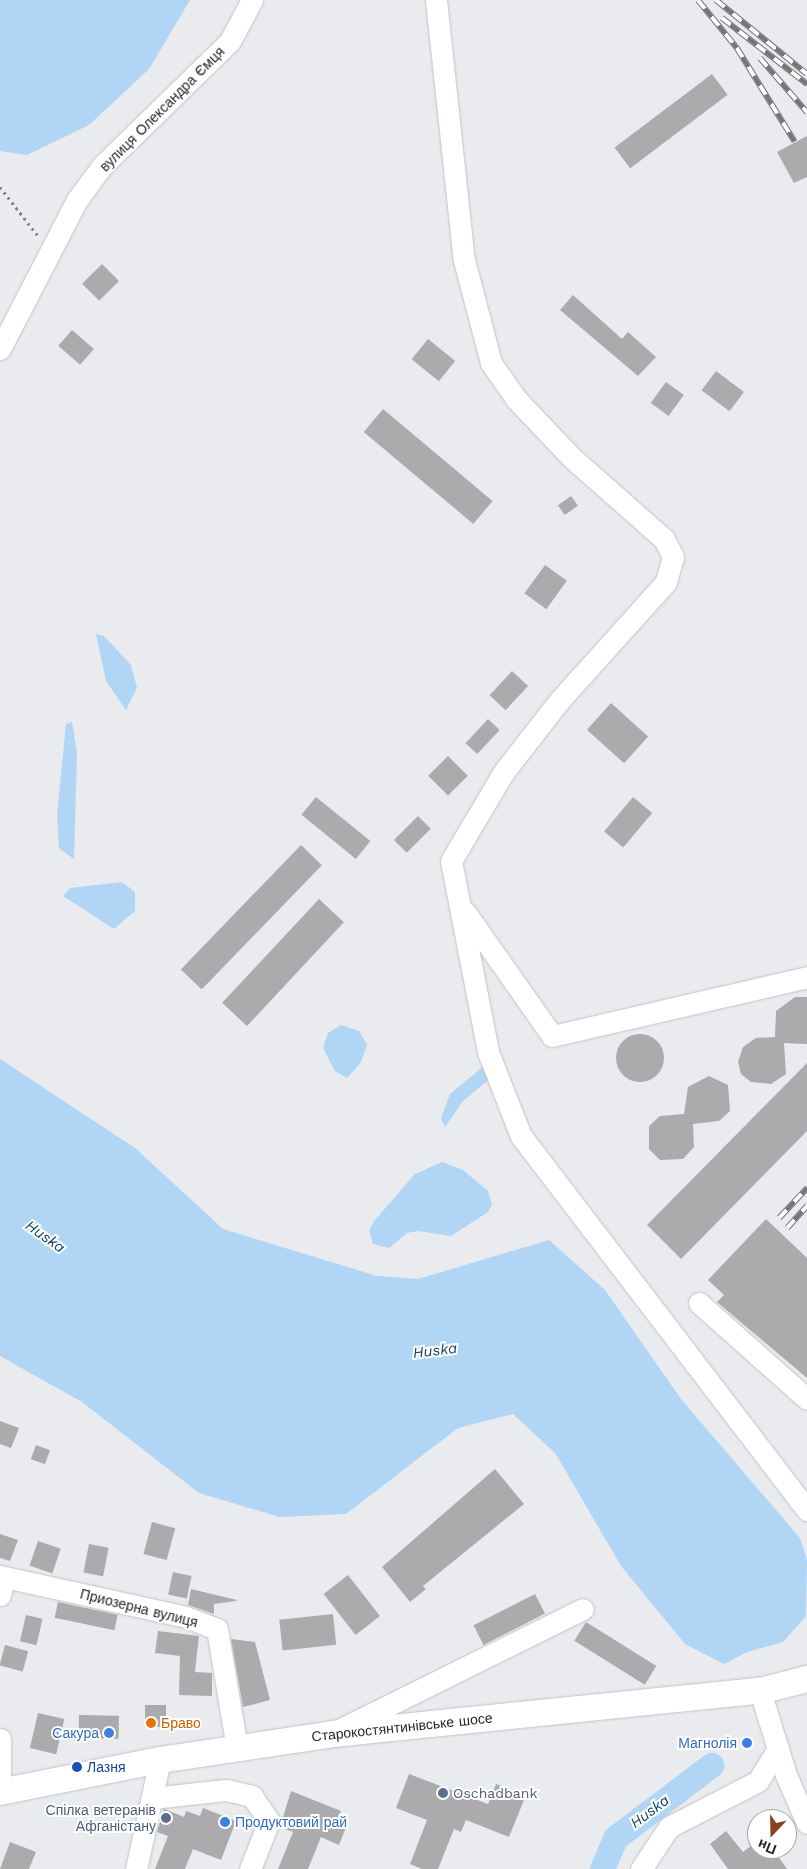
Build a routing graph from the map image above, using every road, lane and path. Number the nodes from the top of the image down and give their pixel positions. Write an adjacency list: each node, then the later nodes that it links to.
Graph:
1 (252, 0): 4 (street, вулиця Олександра Ємця)
2 (436, 0): 6 (street)
3 (0, 187): 4 (path)
4 (47, 250): 5 (street, вулиця Олександра Ємця)
5 (0, 349)
6 (460, 906): 7 (street); 10 (street)
7 (807, 977)
8 (699, 1303): 9 (street)
9 (807, 1398)
10 (807, 1510)
11 (1, 1583): 17 (street, Приозерна вулиця)
12 (583, 1608): 15 (street)
13 (807, 1679): 14 (main road, Старокостянтинівське шосе)
14 (760, 1691): 15 (main road, Старокостянтинівське шосе); 18 (street)
15 (332, 1734): 17 (main road, Старокостянтинівське шосе)
16 (0, 1739): 20 (street)
17 (237, 1748): 19 (main road, Старокостянтинівське шосе)
18 (778, 1749): 22 (street); 25 (street)
19 (160, 1760): 20 (main road, Старокостянтинівське шосе); 21 (street)
20 (0, 1792)
21 (152, 1798): 23 (street); 24 (street)
22 (807, 1823)
23 (136, 1869)
24 (250, 1869)
25 (641, 1869)

